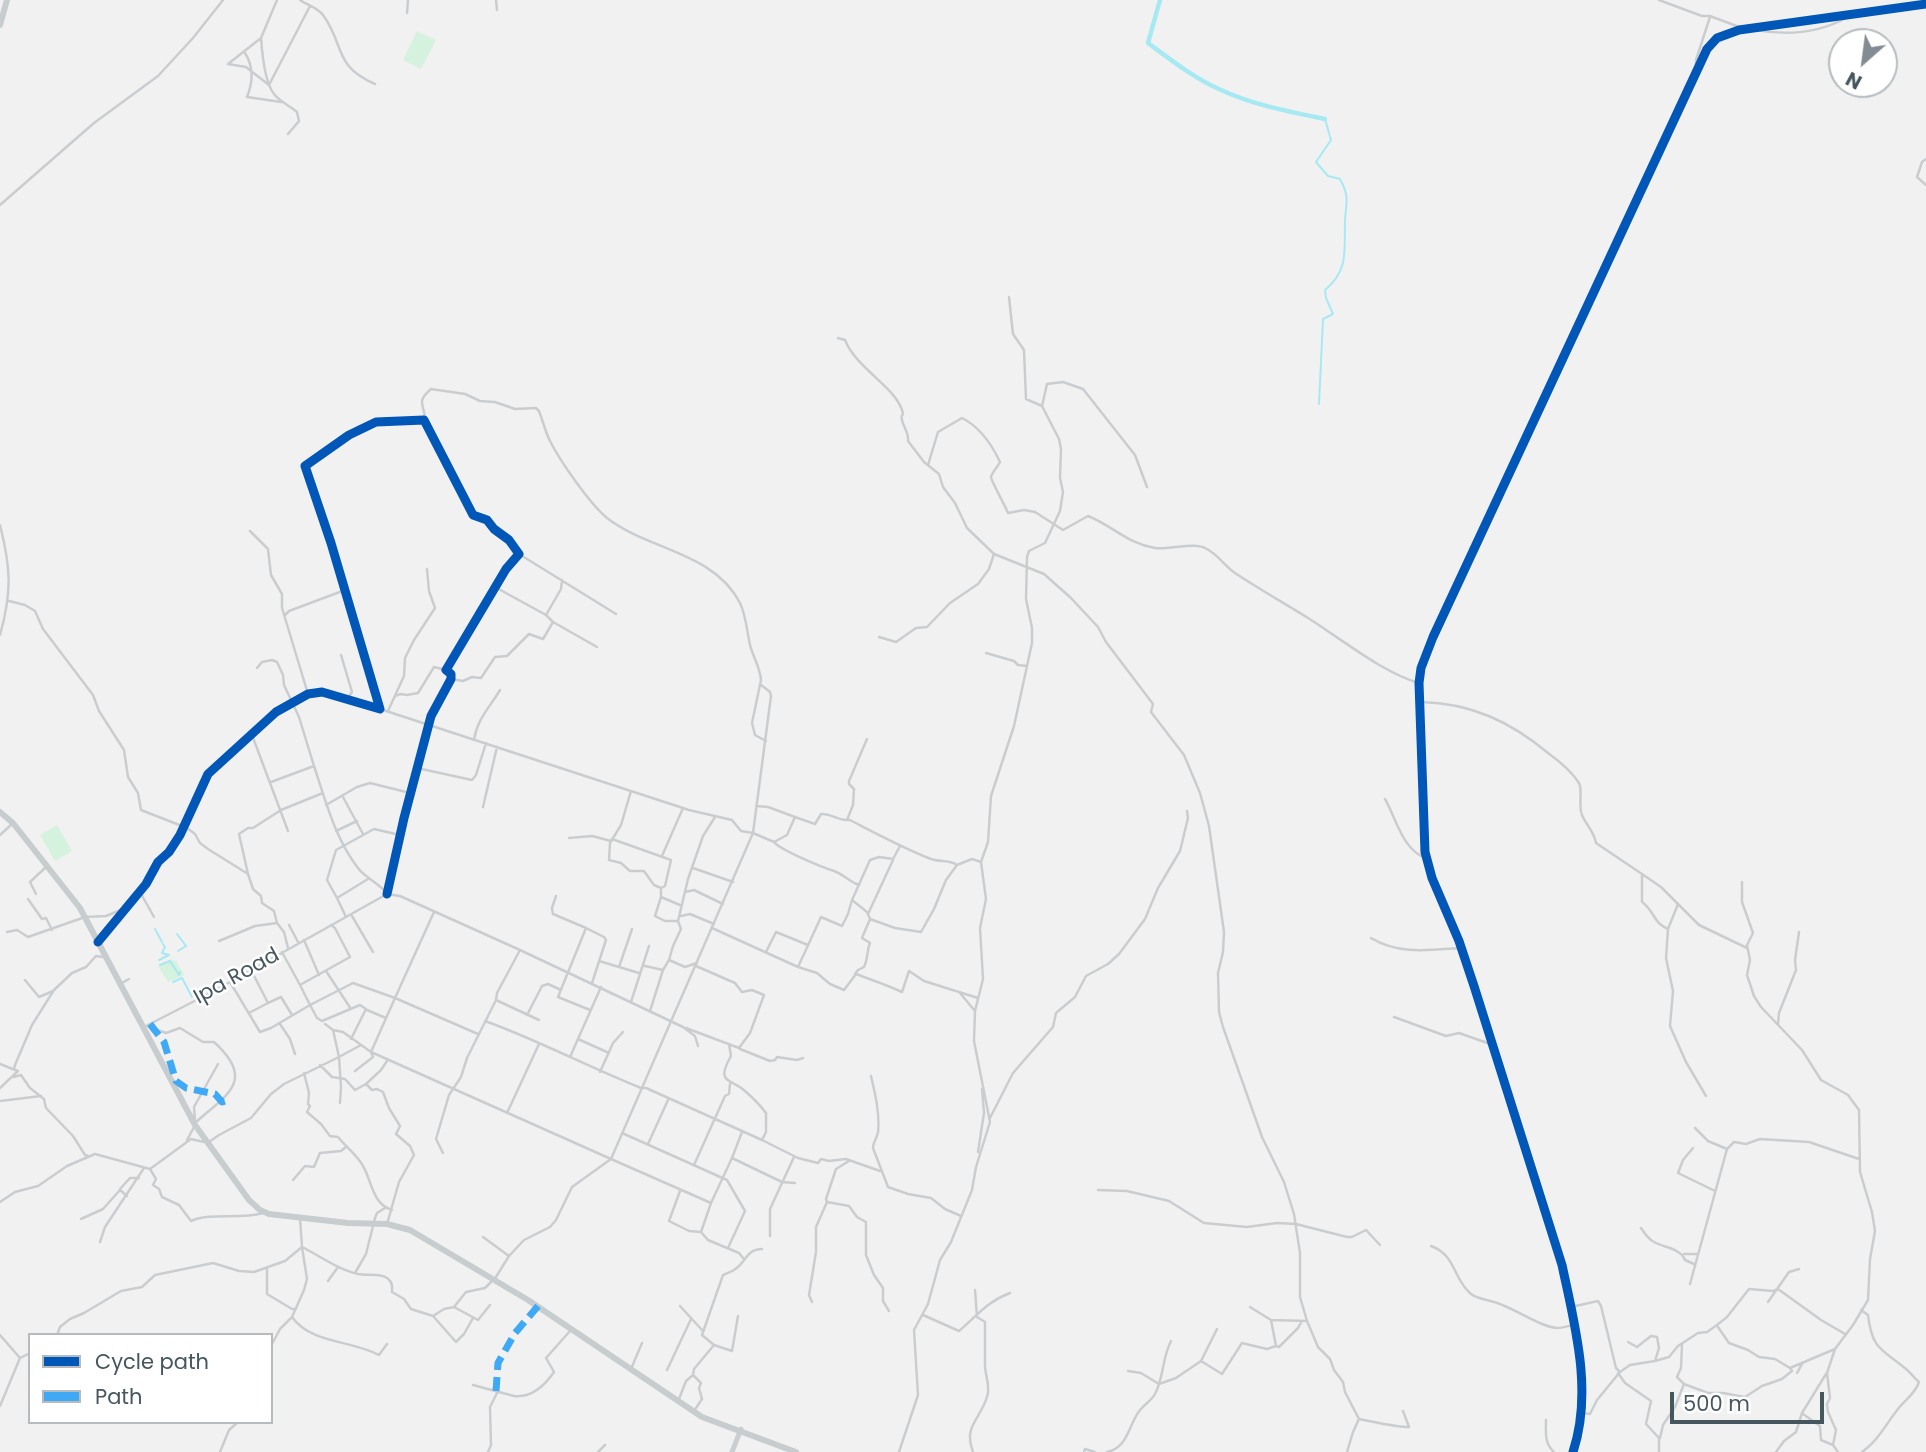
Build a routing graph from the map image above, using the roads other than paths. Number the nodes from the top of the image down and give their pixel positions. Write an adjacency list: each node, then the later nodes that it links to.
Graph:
1 (7, 0): 14 (main road)
2 (223, 0): 26 (street)
3 (277, 0): 16 (street)
4 (300, 0): 9 (street)
5 (408, 0): 11 (street)
6 (496, 0): 10 (street)
7 (1659, 0): 13 (street)
8 (1926, 4): 12 (street)
9 (310, 6): 20 (street); 21 (street)
10 (497, 10)
11 (407, 13)
12 (1854, 13): 15 (street); 15 (street)
13 (1710, 16): 15 (street); 19 (street)
14 (0, 25)
15 (1747, 29): 19 (street)
16 (261, 38): 17 (street); 21 (street)
17 (245, 53): 18 (street); 18 (street)
18 (251, 71): 21 (street); 22 (street)
19 (1696, 71): 58 (street)
20 (375, 84)
21 (269, 85): 23 (street)
22 (281, 102)
23 (288, 134)
24 (1926, 159): 25 (street)
25 (1926, 185)
26 (0, 205)
27 (1009, 298): 29 (street)
28 (838, 338): 31 (street)
29 (1042, 406): 32 (street); 34 (street)
30 (425, 420): 36 (street); 42 (street); 57 (street)
31 (928, 465): 34 (street); 37 (street)
32 (1147, 488)
33 (0, 525): 43 (street)
34 (1055, 525): 39 (street); 58 (street)
35 (250, 531): 45 (street)
36 (519, 554): 40 (street); 41 (street)
37 (994, 554): 39 (street); 49 (street)
38 (426, 569): 62 (street)
39 (1028, 569): 53 (street); 305 (street)
40 (562, 579): 44 (street); 46 (street)
41 (495, 587): 46 (street); 55 (street)
42 (345, 590): 45 (street); 65 (street)
43 (9, 601): 48 (street); 94 (street)
44 (616, 614)
45 (285, 615): 60 (street)
46 (546, 615): 47 (street)
47 (553, 622): 50 (street); 56 (street)
48 (0, 635)
49 (879, 637)
50 (597, 647)
51 (986, 653): 53 (street)
52 (341, 655): 61 (street)
53 (1027, 666): 109 (street)
54 (257, 668): 64 (street)
55 (446, 670): 56 (street); 62 (street)
56 (451, 679): 67 (street)
57 (760, 684): 71 (street); 71 (street)
58 (1419, 684): 63 (street)
59 (500, 690): 70 (street)
60 (309, 694): 61 (street); 64 (street)
61 (347, 699): 65 (street)
62 (394, 699): 65 (street); 66 (street)
63 (1418, 702): 108 (street); 114 (street)
64 (292, 703): 68 (street); 74 (street)
65 (380, 708): 66 (street)
66 (388, 711): 67 (street)
67 (429, 724): 70 (street); 75 (street)
68 (252, 735): 76 (street); 94 (street)
69 (867, 739): 91 (street)
70 (474, 740): 72 (street)
71 (766, 741): 83 (street)
72 (486, 743): 73 (street); 75 (street)
73 (497, 747): 77 (street); 84 (street)
74 (314, 766): 76 (street); 78 (street)
75 (416, 768): 79 (street)
76 (271, 782): 86 (street)
77 (631, 791): 85 (street); 102 (street)
78 (323, 793): 82 (street); 86 (street)
79 (410, 793): 80 (street); 100 (street)
80 (343, 796): 82 (street); 92 (street)
81 (1385, 799): 108 (street)
82 (326, 805): 96 (street)
83 (756, 806): 90 (street); 97 (street)
84 (483, 807)
85 (682, 808): 89 (street); 106 (street)
86 (281, 810): 95 (street); 113 (street)
87 (1187, 811): 259 (street)
88 (0, 812): 93 (main road)
89 (715, 817): 97 (street); 112 (street)
90 (795, 817): 91 (street); 103 (street)
91 (847, 820): 105 (street)
92 (357, 821): 96 (street); 98 (street)
93 (12, 823): 99 (street); 111 (main road)
94 (184, 827): 113 (street); 120 (street)
95 (288, 831)
96 (336, 831): 104 (street)
97 (753, 833): 103 (street); 116 (street)
98 (363, 834): 100 (street); 104 (street)
99 (0, 835)
100 (400, 835): 123 (street)
101 (569, 838): 102 (street)
102 (611, 840): 106 (street); 119 (street)
103 (774, 842): 118 (street)
104 (343, 844): 115 (street); 126 (street)
105 (900, 846): 107 (street); 110 (street)
106 (662, 857): 119 (street)
107 (895, 858): 118 (street); 134 (street)
108 (1426, 858): 160 (street)
109 (981, 862): 110 (street); 194 (street)
110 (957, 865): 140 (street)
111 (47, 866): 122 (street); 137 (main road)
112 (692, 868): 116 (street); 121 (street)
113 (248, 874): 142 (street)
114 (1642, 874): 130 (street); 148 (street)
115 (368, 879): 123 (street); 126 (street)
116 (733, 882): 129 (street)
117 (1742, 883): 161 (street)
118 (859, 885): 128 (street)
119 (661, 888): 125 (street)
120 (140, 892): 132 (street); 138 (street)
121 (685, 892): 129 (street); 131 (street)
122 (36, 894)
123 (387, 894): 133 (street); 135 (street, Ipa Road)
124 (556, 896): 146 (street)
125 (661, 897): 131 (street); 141 (street)
126 (337, 898): 139 (street)
127 (28, 899): 149 (street)
128 (852, 900): 134 (street); 157 (street)
129 (723, 904): 145 (street)
130 (1678, 904): 148 (street); 161 (street)
131 (680, 905): 136 (street)
132 (126, 908): 137 (street); 155 (street)
133 (434, 911): 163 (street); 193 (street)
134 (868, 914): 140 (street)
135 (352, 915): 139 (street, Ipa Road); 166 (street)
136 (681, 916): 141 (street); 145 (street)
137 (85, 917): 149 (street); 155 (main road)
138 (155, 917)
139 (346, 917): 144 (street, Ipa Road)
140 (870, 919): 180 (street)
141 (678, 921): 169 (street)
142 (277, 923): 154 (street); 159 (street)
143 (289, 925): 156 (street)
144 (331, 925): 153 (street, Ipa Road); 177 (street)
145 (713, 926): 165 (street); 171 (street)
146 (586, 928): 170 (street); 178 (street)
147 (632, 929): 173 (street)
148 (1668, 929): 253 (street)
149 (52, 930): 150 (street)
150 (7, 932)
151 (1799, 932): 214 (street)
152 (1371, 937): 160 (street)
153 (304, 939): 156 (street, Ipa Road); 181 (street)
154 (219, 941)
155 (99, 942): 162 (main road)
156 (298, 942): 159 (street, Ipa Road)
157 (808, 945): 165 (street); 174 (street)
158 (649, 946): 172 (street)
159 (288, 948): 164 (street, Ipa Road)
160 (1461, 948): 226 (street)
161 (1747, 948): 214 (street)
162 (102, 949): 167 (street); 168 (main road)
163 (520, 950): 178 (street); 195 (street)
164 (282, 952): 175 (street, Ipa Road); 187 (street)
165 (766, 952): 174 (street)
166 (373, 953)
167 (96, 956): 168 (street); 189 (street)
168 (107, 957): 186 (main road)
169 (669, 960): 171 (street); 176 (street)
170 (599, 961): 173 (street); 185 (street)
171 (697, 964): 211 (street); 228 (street)
172 (644, 965): 176 (street); 179 (street)
173 (619, 967): 179 (street)
174 (798, 967): 180 (street)
175 (251, 970): 184 (street, Ipa Road); 197 (street)
176 (663, 970): 202 (street)
177 (326, 971): 181 (street); 191 (street)
178 (570, 972): 185 (street); 190 (street)
179 (640, 974): 196 (street)
180 (855, 974): 192 (street)
181 (319, 975): 187 (street)
182 (130, 979): 186 (street)
183 (25, 980): 189 (street)
184 (230, 982): 204 (street); 216 (street, Ipa Road)
185 (592, 982): 188 (street)
186 (120, 984): 216 (main road)
187 (300, 985): 198 (street)
188 (601, 987): 196 (street); 201 (street)
189 (54, 990): 239 (street)
190 (561, 990): 201 (street); 205 (street)
191 (338, 992): 193 (street); 198 (street); 199 (street)
192 (960, 993): 194 (street); 203 (street)
193 (395, 998): 208 (street); 220 (street)
194 (978, 998): 203 (street)
195 (496, 1000): 205 (street); 210 (street)
196 (631, 1002): 202 (street)
197 (268, 1003): 204 (street); 206 (street)
198 (310, 1005): 199 (street); 206 (street)
199 (351, 1009): 200 (street)
200 (366, 1009): 208 (street); 221 (street)
201 (590, 1010): 222 (street)
202 (650, 1011): 211 (street)
203 (975, 1011): 246 (street)
204 (249, 1013): 212 (street)
205 (527, 1014): 209 (street)
206 (292, 1015): 212 (street)
207 (1394, 1017): 226 (street)
208 (386, 1018): 229 (street)
209 (539, 1020)
210 (485, 1021): 220 (street); 223 (street)
211 (672, 1021): 215 (street); 251 (street)
212 (280, 1024): 231 (street)
213 (324, 1024): 218 (street)
214 (1778, 1024): 276 (street)
215 (684, 1027): 224 (street); 227 (street)
216 (143, 1028): 260 (main road)
217 (155, 1029): 260 (street)
218 (333, 1030): 221 (street); 232 (street)
219 (623, 1032): 230 (street)
220 (478, 1034): 250 (street)
221 (351, 1039): 225 (street)
222 (578, 1039): 230 (street); 233 (street)
223 (539, 1044): 233 (street); 257 (street)
224 (729, 1044): 228 (street); 248 (street)
225 (360, 1045): 229 (street); 232 (street)
226 (1493, 1045): 337 (street)
227 (698, 1046)
228 (737, 1048): 234 (street)
229 (372, 1052): 235 (street); 240 (street)
230 (609, 1053): 241 (street)
231 (295, 1054)
232 (339, 1057): 238 (street); 245 (street)
233 (570, 1057): 241 (street)
234 (803, 1058)
235 (387, 1059): 247 (street); 250 (street)
236 (0, 1064): 239 (street)
237 (218, 1064): 260 (street)
238 (320, 1065): 242 (street); 245 (street)
239 (18, 1071): 244 (street)
240 (355, 1071)
241 (600, 1072): 251 (street)
242 (304, 1073): 266 (street); 268 (street)
243 (871, 1076): 282 (street)
244 (14, 1077): 249 (street); 252 (street)
245 (341, 1079): 247 (street); 256 (street)
246 (981, 1079): 259 (street); 278 (street)
247 (366, 1084): 298 (street)
248 (730, 1084): 258 (street); 264 (street)
249 (0, 1088)
250 (453, 1088): 257 (street); 271 (street)
251 (641, 1088): 254 (street); 263 (street)
252 (41, 1096): 255 (street); 272 (street)
253 (1706, 1096)
254 (669, 1099): 258 (street); 267 (street)
255 (0, 1101)
256 (340, 1103)
257 (507, 1113): 274 (street)
258 (715, 1118): 262 (street); 279 (street)
259 (990, 1118): 278 (street)
260 (195, 1124): 265 (street); 266 (main road)
261 (1695, 1128): 270 (street)
262 (743, 1131): 264 (street); 275 (street)
263 (622, 1133): 267 (street); 274 (street)
264 (762, 1140): 273 (street)
265 (184, 1144): 266 (street); 281 (street)
266 (207, 1144): 299 (main road)
267 (648, 1144): 279 (street)
268 (346, 1147): 285 (street); 297 (street)
269 (1693, 1148): 291 (street)
270 (1727, 1149): 276 (street); 291 (street)
271 (443, 1153)
272 (92, 1156): 280 (street); 294 (street)
273 (794, 1157): 277 (street); 286 (street)
274 (611, 1158): 290 (street); 318 (street)
275 (732, 1158): 283 (street); 286 (street)
276 (1860, 1159): 339 (street)
277 (850, 1160): 282 (street); 295 (street)
278 (977, 1163): 300 (street)
279 (694, 1165): 283 (street)
280 (144, 1168): 281 (street); 284 (street)
281 (150, 1169): 299 (street)
282 (880, 1171): 300 (street)
283 (722, 1177): 296 (street); 314 (street)
284 (139, 1178): 288 (street); 293 (street)
285 (293, 1180)
286 (782, 1182): 287 (street); 308 (street)
287 (795, 1183)
288 (120, 1190): 293 (street); 302 (street)
289 (1098, 1190): 305 (street)
290 (680, 1191): 296 (street); 307 (street)
291 (1716, 1191): 317 (street)
292 (1, 1195): 294 (street)
293 (127, 1196): 310 (street)
294 (1, 1201)
295 (827, 1202): 331 (street); 340 (street)
296 (711, 1203): 307 (street)
297 (385, 1208): 298 (street); 303 (street)
298 (392, 1210): 304 (street)
299 (263, 1213): 301 (main road)
300 (961, 1216): 342 (street)
301 (300, 1218): 303 (main road); 313 (street)
302 (81, 1219)
303 (373, 1224): 304 (main road); 324 (street)
304 (387, 1224): 325 (main road)
305 (1297, 1224): 311 (street); 350 (street)
306 (1641, 1228): 316 (street)
307 (701, 1232): 314 (street)
308 (770, 1236)
309 (483, 1237): 318 (street)
310 (100, 1242)
311 (1380, 1245)
312 (1431, 1246): 351 (street)
313 (303, 1247): 321 (street); 322 (street); 338 (street)
314 (728, 1248): 319 (street)
315 (762, 1249): 319 (street)
316 (1683, 1254): 317 (street); 320 (street)
317 (1698, 1254): 320 (street)
318 (509, 1256): 325 (street)
319 (743, 1258): 355 (street)
320 (1695, 1265): 327 (street)
321 (338, 1266): 324 (street); 326 (street)
322 (267, 1269): 338 (street); 356 (street)
323 (1799, 1269): 328 (street)
324 (355, 1273): 343 (street)
325 (494, 1280): 335 (street); 353 (main road)
326 (328, 1281)
327 (1690, 1284)
328 (1778, 1289): 332 (street); 352 (street); 357 (street)
329 (975, 1290): 341 (street)
330 (1010, 1293): 341 (street)
331 (812, 1302)
332 (1768, 1302)
333 (490, 1305): 346 (street)
334 (680, 1306): 347 (street)
335 (454, 1307): 343 (street); 346 (street)
336 (1250, 1307): 348 (street)
337 (1571, 1307): 351 (street); 377 (street)
338 (296, 1308): 345 (street)
339 (1861, 1310): 357 (street); 417 (street)
340 (889, 1311)
341 (976, 1313): 342 (street); 407 (street)
342 (922, 1315): 406 (street)
343 (433, 1316): 346 (street)
344 (738, 1316): 365 (street)
345 (292, 1317): 360 (street); 363 (street)
346 (473, 1318)
347 (691, 1318): 355 (street); 375 (street)
348 (1271, 1320): 349 (street); 366 (street)
349 (1302, 1321): 350 (street); 366 (street)
350 (1307, 1321): 393 (street)
351 (1573, 1325): 391 (street)
352 (1717, 1325): 364 (street); 373 (street)
353 (572, 1329): 374 (main road); 386 (street)
354 (1217, 1329): 370 (street)
355 (702, 1330): 365 (street)
356 (58, 1333)
357 (1845, 1334): 367 (street)
358 (0, 1335): 369 (street)
359 (1171, 1341): 381 (street)
360 (273, 1342)
361 (1628, 1342): 371 (street)
362 (642, 1343): 374 (street)
363 (387, 1344)
364 (1682, 1344): 371 (street); 382 (street)
365 (714, 1345): 380 (street)
366 (1276, 1346): 370 (street)
367 (1835, 1349): 372 (street); 379 (street)
368 (28, 1354): 369 (street)
369 (20, 1357): 385 (street)
370 (1201, 1361): 381 (street)
371 (1655, 1361): 377 (street)
372 (1803, 1363): 373 (street); 378 (street)
373 (1790, 1368): 382 (street)
374 (631, 1369): 387 (main road)
375 (667, 1370)
376 (1128, 1371): 381 (street)
377 (1619, 1372): 391 (street); 397 (street)
378 (1797, 1373)
379 (1827, 1373): 392 (street); 399 (street)
380 (693, 1376): 387 (street); 389 (street)
381 (1159, 1384): 410 (street)
382 (1684, 1384): 397 (street)
383 (473, 1385): 386 (street)
384 (0, 1388): 385 (street)
385 (5, 1390): 388 (street)
386 (498, 1391): 401 (street)
387 (678, 1400): 389 (main road)
388 (0, 1406)
389 (693, 1409): 396 (main road)
390 (1403, 1411): 393 (street)
391 (1583, 1413): 413 (street)
392 (1802, 1413): 399 (street); 415 (street)
393 (1359, 1419): 411 (street)
394 (1546, 1420): 412 (street)
395 (236, 1424): 400 (street)
396 (740, 1430): 403 (street); 404 (main road); 405 (main road)
397 (1659, 1438): 414 (street)
398 (605, 1445): 402 (street)
399 (1833, 1446): 416 (street)
400 (220, 1452)
401 (488, 1452)
402 (598, 1452)
403 (732, 1452)
404 (796, 1452)
405 (804, 1452)
406 (899, 1452)
407 (973, 1452)
408 (1084, 1452): 409 (street)
409 (1095, 1452)
410 (1107, 1452)
411 (1347, 1452)
412 (1554, 1452)
413 (1573, 1452)
414 (1659, 1452)
415 (1776, 1452)
416 (1838, 1452)
417 (1862, 1452)

